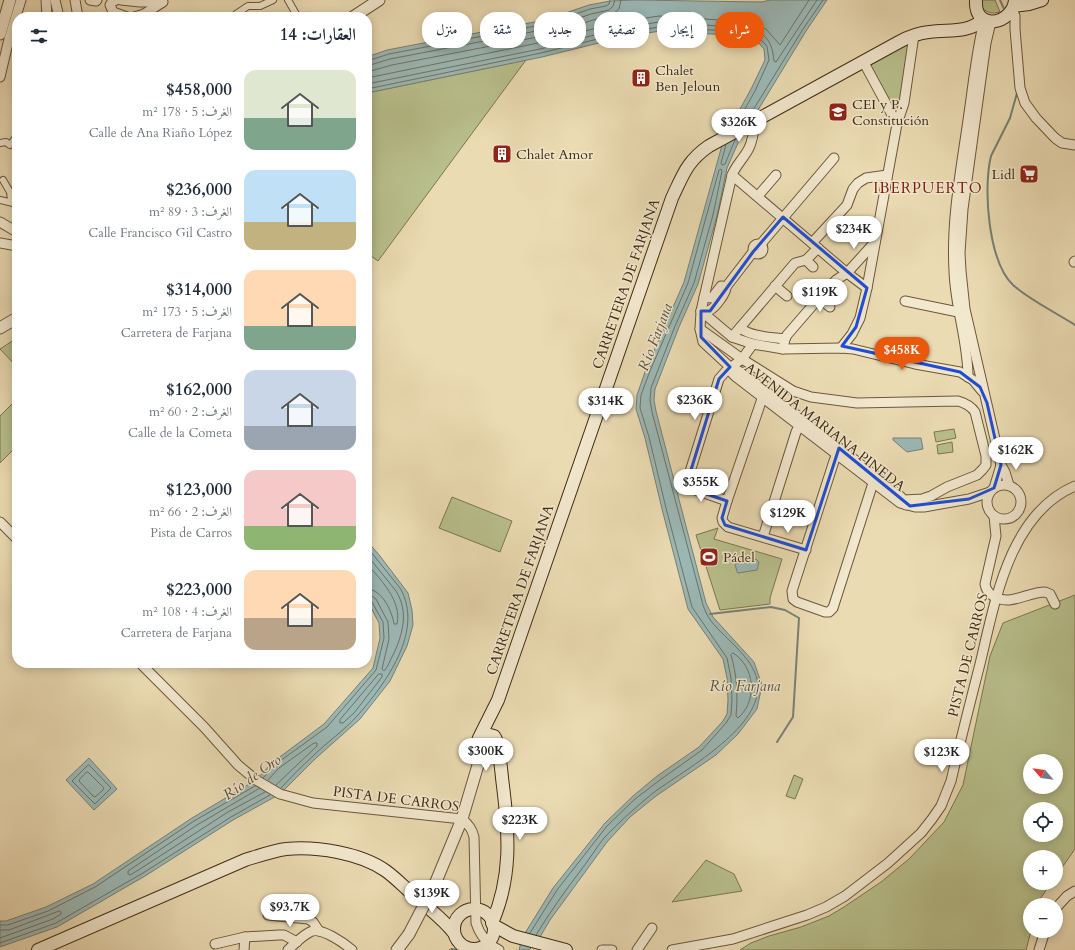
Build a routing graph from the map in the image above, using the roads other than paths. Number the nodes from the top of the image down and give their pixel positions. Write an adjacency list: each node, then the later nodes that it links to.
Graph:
1 (10, 0): 29 (street)
2 (21, 0): 16 (street)
3 (46, 0): 17 (street)
4 (55, 0): 18 (street)
5 (75, 0): 19 (street)
6 (90, 0): 7 (street)
7 (97, 0)
8 (116, 0): 20 (street)
9 (121, 0): 14 (street)
10 (273, 0): 22 (street)
11 (288, 0): 23 (street)
12 (379, 0): 24 (street)
13 (1042, 0): 15 (main road)
14 (164, 1): 21 (street)
15 (1014, 5): 25 (main road, CARRETERA DE FARJANA); 27 (street)
16 (15, 12)
17 (47, 12)
18 (58, 12)
19 (77, 12)
20 (113, 12)
21 (147, 12)
22 (239, 12)
23 (295, 12)
24 (361, 12)
25 (983, 12): 27 (street); 28 (main road, CARRETERA DE FARJANA); 65 (street); 77 (street)
26 (12, 18): 29 (street)
27 (1015, 28): 36 (street)
28 (914, 35): 30 (main road, CARRETERA DE FARJANA); 33 (street)
29 (3, 36): 31 (street)
30 (863, 61): 32 (main road, CARRETERA DE FARJANA); 33 (street)
31 (0, 77)
32 (753, 122): 38 (street, AVENIDA MARIANA PINEDA); 104 (main road, CARRETERA DE FARJANA)
33 (897, 124): 40 (street)
34 (12, 142): 35 (street)
35 (0, 143)
36 (1075, 146)
37 (834, 158): 46 (street)
38 (732, 175): 42 (street); 60 (street, AVENIDA MARIANA PINEDA)
39 (776, 175): 42 (street)
40 (887, 175): 49 (street); 52 (street)
41 (3, 180): 43 (street)
42 (758, 196): 46 (street)
43 (12, 197)
44 (0, 200): 45 (street)
45 (12, 204)
46 (783, 218): 52 (street); 57 (street)
47 (0, 222): 48 (street)
48 (12, 226)
49 (875, 242): 55 (street); 58 (street)
50 (0, 243): 51 (street)
51 (12, 245)
52 (815, 245): 53 (street); 55 (street)
53 (806, 260): 54 (street); 56 (street)
54 (813, 267)
55 (847, 273): 58 (street); 61 (street)
56 (775, 286): 59 (street); 68 (street)
57 (726, 287): 60 (street); 64 (street)
58 (867, 288): 73 (street)
59 (787, 296)
60 (704, 298): 64 (street, AVENIDA MARIANA PINEDA)
61 (819, 298): 63 (street); 71 (street)
62 (905, 301): 65 (street)
63 (830, 308)
64 (701, 311): 69 (street, AVENIDA MARIANA PINEDA); 70 (street)
65 (958, 312): 78 (street)
66 (12, 321): 67 (street)
67 (0, 328)
68 (740, 328): 70 (street); 71 (street)
69 (700, 329): 75 (street); 76 (street, AVENIDA MARIANA PINEDA)
70 (732, 337): 72 (street)
71 (785, 339): 74 (street)
72 (753, 344): 74 (street); 75 (street)
73 (841, 348): 74 (street); 78 (street)
74 (783, 349)
75 (742, 359): 76 (street); 79 (street)
76 (730, 367): 80 (street, AVENIDA MARIANA PINEDA); 91 (street)
77 (979, 373): 78 (street); 81 (street)
78 (968, 376): 81 (street)
79 (793, 390): 82 (street); 92 (street)
80 (763, 393): 82 (street, AVENIDA MARIANA PINEDA); 83 (street, AVENIDA MARIANA PINEDA); 91 (street)
81 (985, 397): 85 (street)
82 (784, 405): 83 (street, AVENIDA MARIANA PINEDA)
83 (801, 423): 84 (street, AVENIDA MARIANA PINEDA); 99 (street)
84 (837, 451): 86 (street, AVENIDA MARIANA PINEDA); 100 (street)
85 (1001, 465): 87 (street); 89 (street)
86 (875, 480): 92 (street, AVENIDA MARIANA PINEDA); 100 (street)
87 (1010, 485): 89 (street); 95 (street)
88 (1075, 486): 101 (street, PISTA DE CARROS)
89 (992, 490): 90 (street, AVENIDA MARIANA PINEDA); 93 (street)
90 (968, 499): 92 (street, AVENIDA MARIANA PINEDA); 93 (street, AVENIDA MARIANA PINEDA)
91 (727, 501): 99 (street)
92 (905, 502)
93 (988, 506): 94 (street)
94 (994, 516): 95 (street); 98 (street)
95 (1008, 518): 98 (street)
96 (0, 522): 97 (street)
97 (12, 534)
98 (996, 536): 101 (street)
99 (763, 537): 100 (street)
100 (806, 550)
101 (996, 598): 102 (street); 138 (street, PISTA DE CARROS)
102 (1055, 604)
103 (145, 668): 109 (street, PISTA DE CARROS)
104 (498, 700): 105 (main road, CARRETERA DE FARJANA); 106 (main road, CARRETERA DE FARJANA)
105 (479, 738): 106 (main road); 107 (main road)
106 (497, 743): 107 (main road); 108 (main road, CARRETERA DE FARJANA)
107 (484, 753): 108 (main road, CARRETERA DE FARJANA); 109 (street)
108 (502, 777): 112 (main road, CARRETERA DE FARJANA)
109 (462, 819): 113 (street, PISTA DE CARROS); 132 (street, bridge)
110 (1075, 890): 111 (street)
111 (1063, 900)
112 (499, 902): 113 (main road); 117 (main road, CARRETERA DE FARJANA)
113 (479, 910): 116 (main road); 117 (main road); 126 (street, PISTA DE CARROS)
114 (268, 915): 119 (street)
115 (438, 916): 116 (main road); 120 (main road); 128 (main road)
116 (458, 916): 120 (main road)
117 (493, 924): 121 (main road); 126 (main road, CARRETERA DE FARJANA)
118 (652, 928): 137 (street)
119 (319, 931): 124 (street); 131 (street)
120 (454, 933): 127 (main road)
121 (513, 936): 126 (main road); 134 (main road)
122 (245, 937): 124 (street); 125 (street); 129 (street)
123 (1043, 938): 139 (street)
124 (297, 942): 130 (street)
125 (215, 944)
126 (486, 945): 127 (main road); 133 (street, PISTA DE CARROS)
127 (469, 949)
128 (38, 950)
129 (244, 950)
130 (288, 950)
131 (352, 950)
132 (398, 950)
133 (499, 950)
134 (565, 950)
135 (602, 950): 136 (street)
136 (612, 950)
137 (638, 950)
138 (672, 950)
139 (1039, 950)

